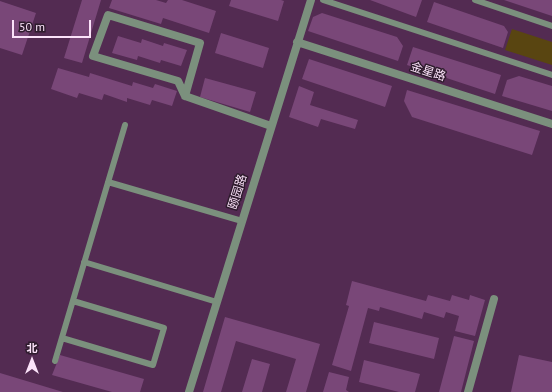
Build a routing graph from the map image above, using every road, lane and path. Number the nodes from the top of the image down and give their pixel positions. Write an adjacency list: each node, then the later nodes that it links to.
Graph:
1 (311, 0): 5 (street, 颐园路)
2 (323, 0): 6 (lane)
3 (475, 0): 4 (lane)
4 (552, 26)
5 (297, 42): 8 (street, 金星路); 10 (street, 颐园路)
6 (552, 75)
7 (185, 96): 7 (street); 10 (street)
8 (552, 124)
9 (124, 126): 11 (lane)
10 (271, 126): 12 (street, 颐园路)
11 (108, 182): 12 (lane); 13 (lane)
12 (242, 221): 16 (street, 颐园路)
13 (84, 262): 15 (lane); 16 (lane)
14 (494, 299): 20 (street)
15 (73, 301): 17 (lane); 17 (lane)
16 (217, 302): 19 (street, 颐园路)
17 (62, 338): 18 (lane)
18 (55, 361)
19 (189, 392)
20 (468, 392)

